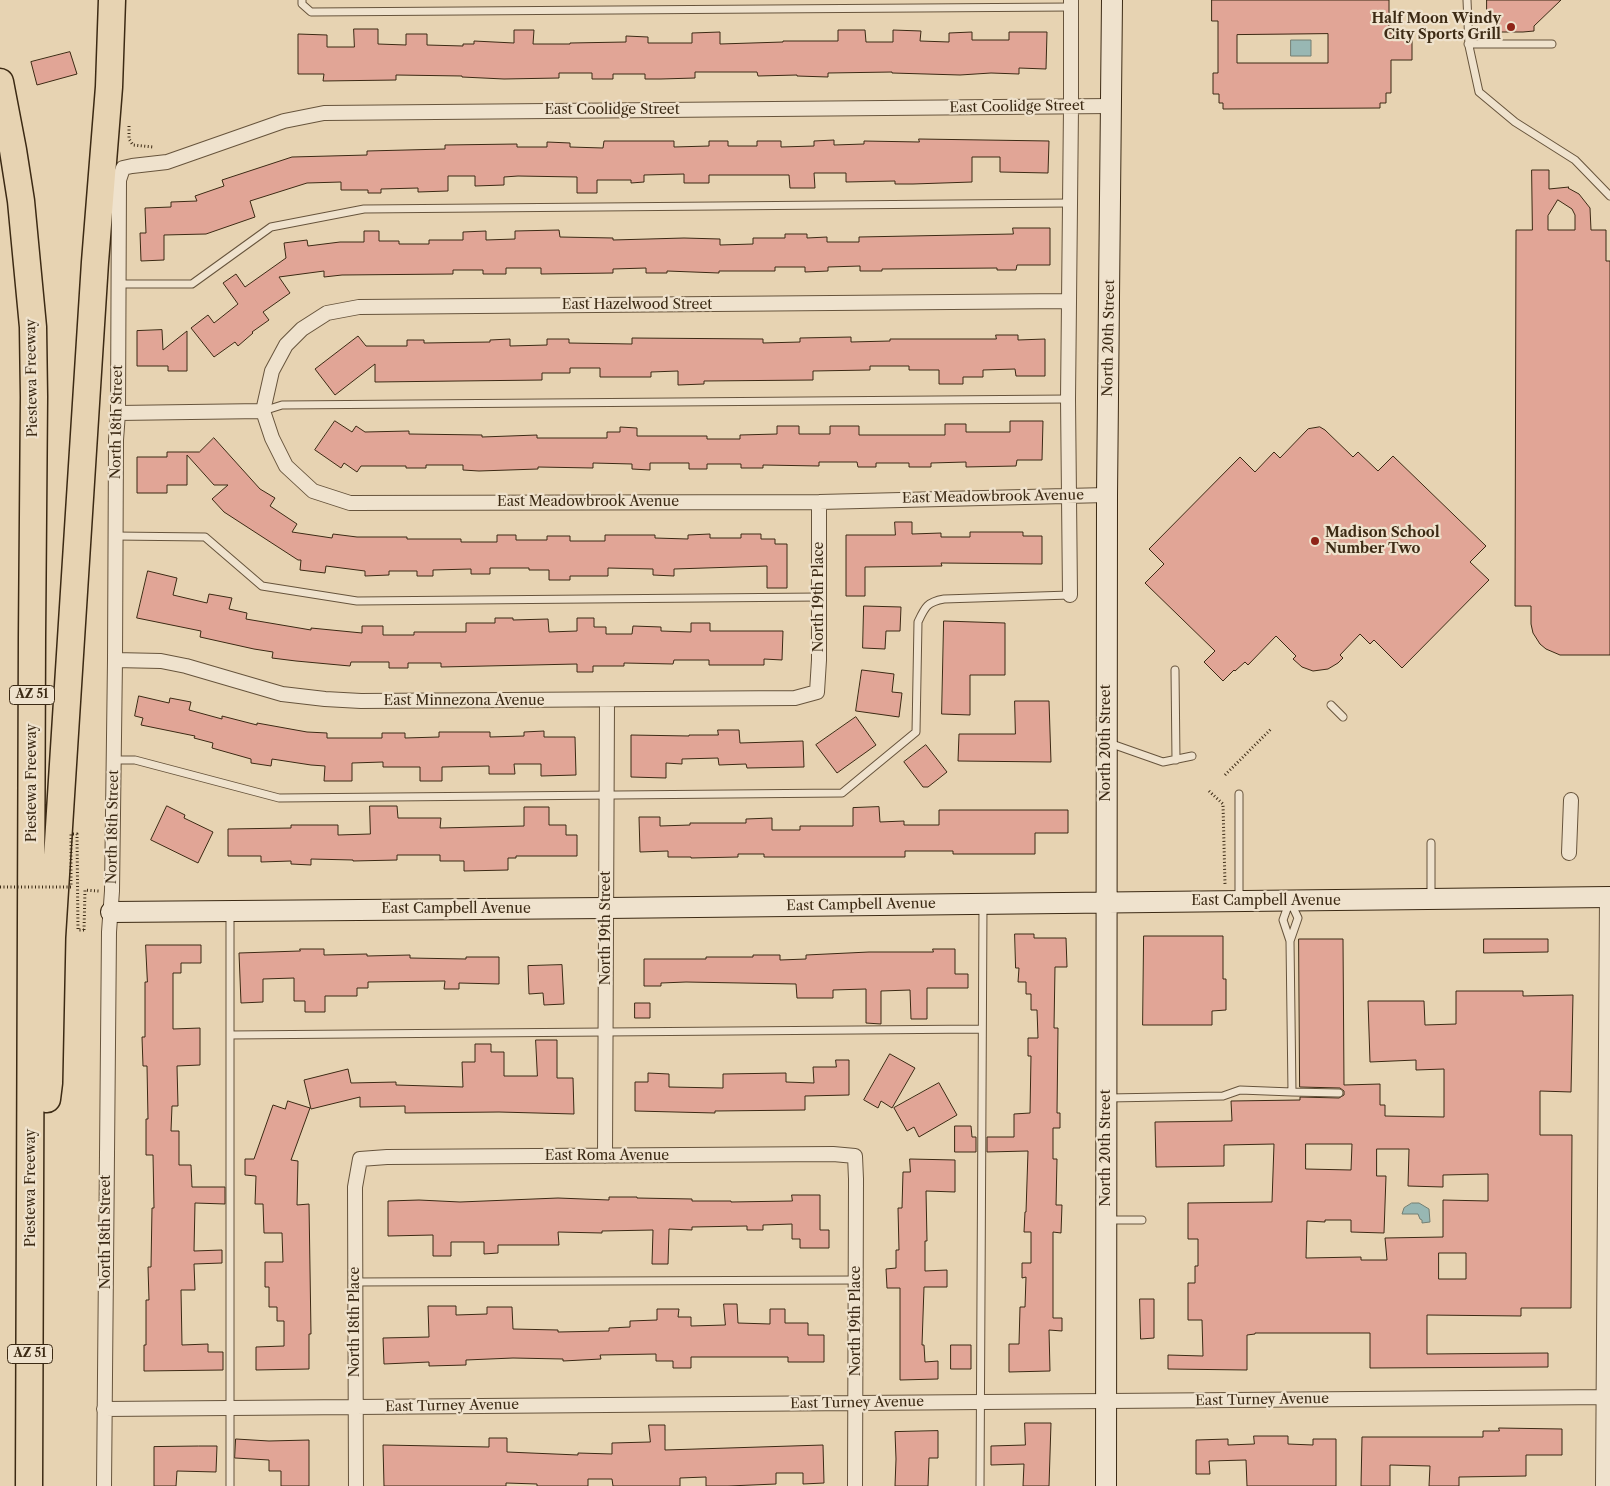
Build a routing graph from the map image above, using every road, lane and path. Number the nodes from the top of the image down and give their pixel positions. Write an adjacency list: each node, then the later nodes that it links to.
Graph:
1 (112, 0): 70 (highway)
2 (302, 0): 5 (lane)
3 (1112, 0): 9 (street, North 20th Street)
4 (1467, 0): 6 (lane)
5 (1071, 4): 10 (street)
6 (1468, 44): 7 (lane); 12 (lane)
7 (1552, 44)
8 (0, 82): 70 (highway, Piestewa Freeway / AZ 51)
9 (1110, 106): 10 (street, East Coolidge Street); 20 (street, North 20th Street)
10 (1071, 107): 11 (street, East Coolidge Street); 13 (street)
11 (123, 168): 14 (street, North 18th Street)
12 (1610, 196)
13 (1071, 203): 14 (lane); 15 (street)
14 (118, 284): 18 (street, North 18th Street)
15 (1069, 301): 16 (street); 17 (street, East Hazelwood Street)
16 (1068, 399): 17 (lane); 19 (street)
17 (263, 411): 18 (street); 21 (street, East Meadowbrook Avenue)
18 (118, 413): 22 (street, North 18th Street)
19 (1069, 495): 20 (street, East Meadowbrook Avenue); 21 (street, East Meadowbrook Avenue); 23 (street)
20 (1107, 495): 32 (street, North 20th Street)
21 (819, 502): 24 (street, North 19th Place)
22 (115, 536): 24 (lane); 25 (street, North 18th Street)
23 (1070, 595): 39 (lane)
24 (819, 597): 27 (street, North 19th Place)
25 (115, 660): 28 (street, East Minnezona Avenue); 34 (street, North 18th Street)
26 (1175, 670): 35 (lane)
27 (818, 692): 28 (street, East Minnezona Avenue)
28 (607, 701): 39 (street, North 19th Street)
29 (1330, 705): 30 (lane)
30 (1342, 717)
31 (1272, 728): 36 (path)
32 (1106, 742): 35 (lane); 50 (street, North 20th Street)
33 (1192, 756): 35 (lane)
34 (114, 760): 39 (lane); 45 (street, North 18th Street)
35 (1176, 760)
36 (1225, 775)
37 (1209, 791): 43 (path)
38 (1239, 794): 49 (lane)
39 (606, 796): 52 (street, North 19th Street)
40 (1571, 800): 42 (street)
41 (1431, 844): 47 (lane)
42 (1569, 853)
43 (1225, 885)
44 (0, 888): 45 (path, bridge)
45 (112, 891): 54 (street, North 18th Street)
46 (1608, 897): 47 (street, East Campbell Avenue); 57 (street)
47 (1431, 899): 48 (street, East Campbell Avenue)
48 (1290, 900): 49 (street, East Campbell Avenue); 55 (lane); 55 (lane)
49 (1239, 901): 50 (street, East Campbell Avenue)
50 (1106, 903): 51 (street, East Campbell Avenue); 62 (street, North 20th Street)
51 (982, 904): 52 (street, East Campbell Avenue); 56 (lane)
52 (606, 908): 53 (street, East Campbell Avenue); 58 (street, North 19th Street)
53 (230, 910): 54 (street, East Campbell Avenue); 59 (lane)
54 (111, 912): 81 (street, North 18th Street)
55 (1290, 941): 60 (lane)
56 (982, 1029): 58 (lane); 76 (lane)
57 (1608, 1030): 63 (street)
58 (606, 1032): 59 (lane); 64 (street, North 19th Street)
59 (230, 1035): 80 (lane)
60 (1292, 1092): 61 (lane); 62 (lane)
61 (1339, 1094)
62 (1105, 1098): 67 (street, North 20th Street)
63 (1608, 1151): 69 (street)
64 (605, 1156): 65 (street, East Roma Avenue); 66 (street, East Roma Avenue)
65 (854, 1156): 71 (street, North 19th Place)
66 (360, 1159): 72 (street, North 18th Place)
67 (1106, 1220): 68 (lane); 77 (street, North 20th Street)
68 (1142, 1220)
69 (1607, 1229): 73 (street)
70 (31, 1241): 82 (highway, Piestewa Freeway / AZ 51)
71 (856, 1280): 72 (lane); 78 (street, North 19th Place)
72 (355, 1282): 79 (street, North 18th Place)
73 (1607, 1297): 74 (street)
74 (1607, 1326): 75 (street)
75 (1607, 1397): 77 (street, East Turney Avenue); 89 (street)
76 (980, 1401): 77 (street, East Turney Avenue); 78 (street, East Turney Avenue); 87 (lane)
77 (1106, 1401): 88 (street, North 20th Street)
78 (856, 1403): 79 (street, East Turney Avenue); 86 (street, North 19th Place)
79 (356, 1407): 80 (street, East Turney Avenue); 85 (street, North 18th Place)
80 (230, 1408): 81 (street, East Turney Avenue); 84 (lane)
81 (104, 1409): 83 (street, North 18th Street)
82 (30, 1479)
83 (104, 1486)
84 (230, 1486)
85 (356, 1486)
86 (855, 1486)
87 (980, 1486)
88 (1106, 1486)
89 (1603, 1486)

